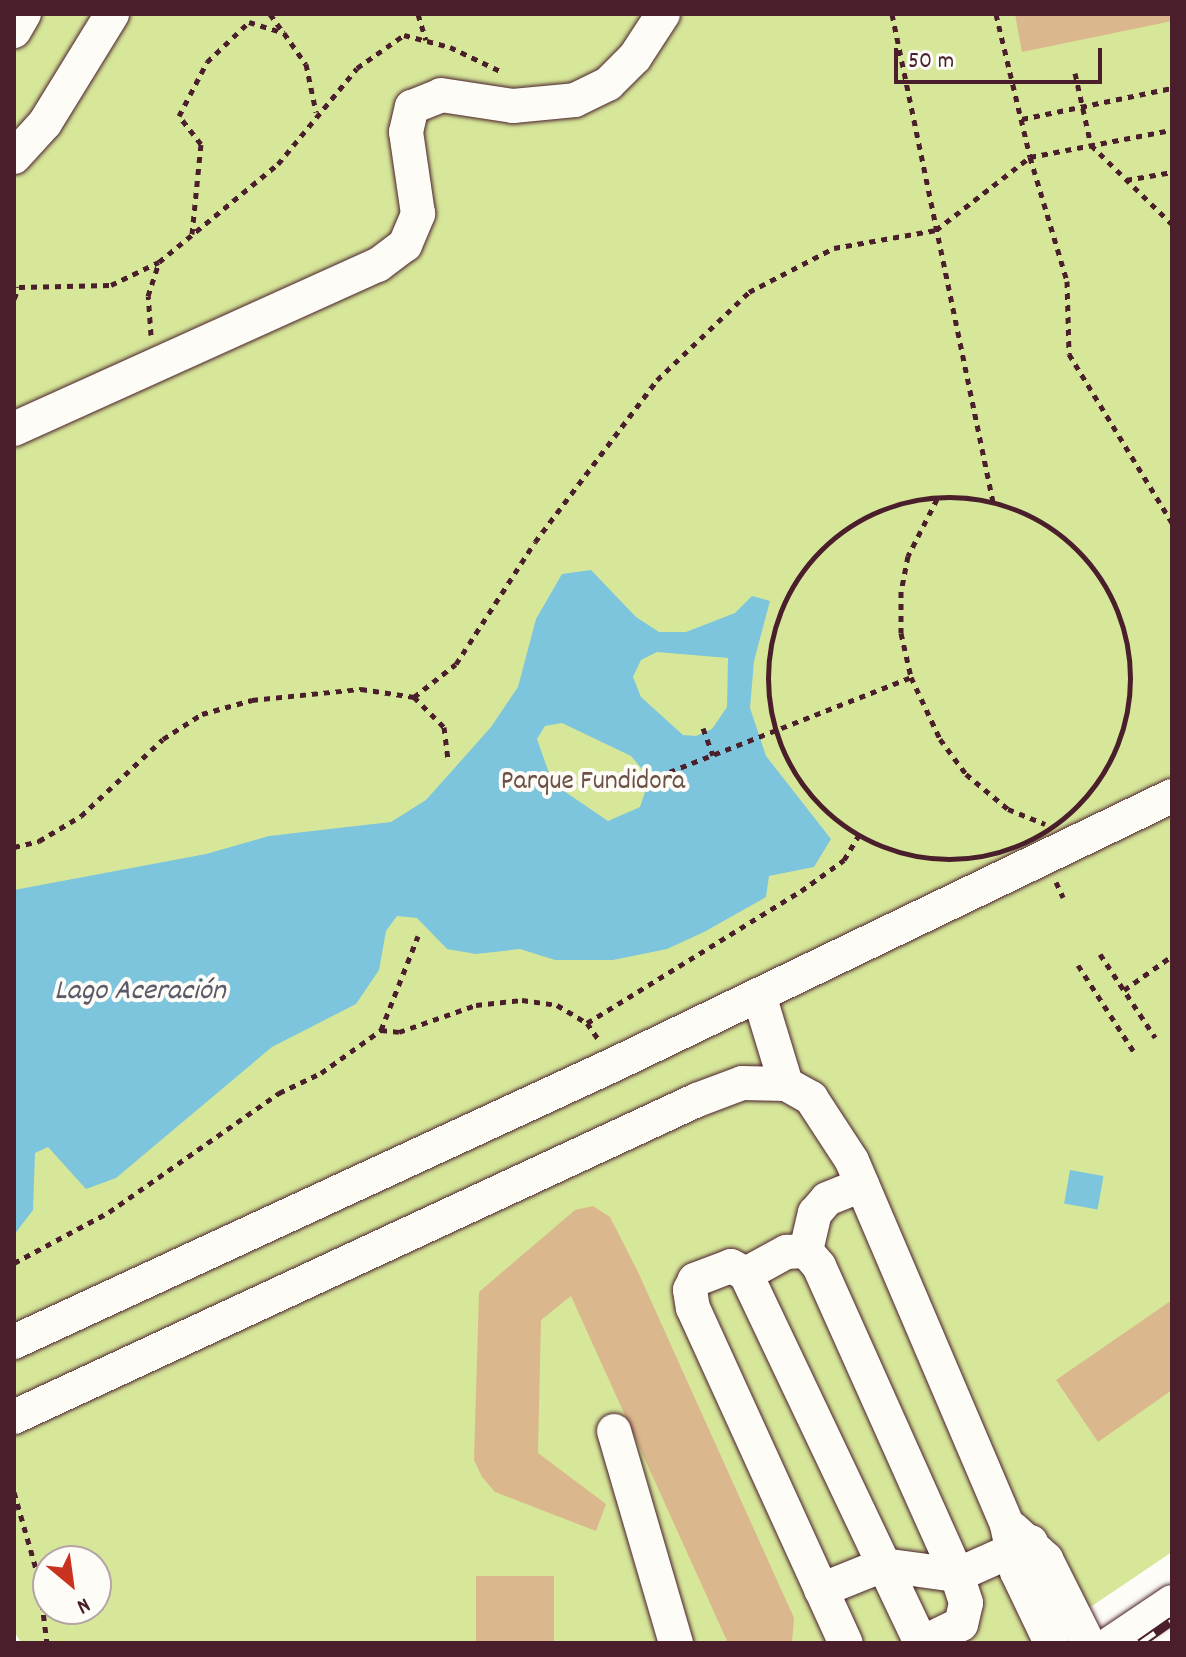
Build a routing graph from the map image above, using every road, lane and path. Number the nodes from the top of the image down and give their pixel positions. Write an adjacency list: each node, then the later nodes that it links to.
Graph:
1 (24, 14): 8 (street)
2 (112, 14): 19 (street)
3 (270, 14): 9 (path)
4 (418, 14): 10 (path)
5 (663, 14): 28 (street)
6 (892, 14): 24 (path)
7 (996, 14): 16 (path)
8 (14, 31)
9 (284, 33): 15 (path); 25 (path)
10 (427, 41): 11 (path); 15 (path)
11 (504, 73)
12 (1075, 73): 14 (path)
13 (1172, 88): 14 (path)
14 (1082, 106): 16 (path); 18 (path)
15 (316, 113): 25 (path)
16 (1022, 119): 20 (path)
17 (1172, 130): 18 (path)
18 (1091, 145): 20 (path); 22 (path)
19 (14, 157)
20 (1030, 157): 24 (path); 32 (path)
21 (1172, 172): 22 (path)
22 (1125, 180): 23 (path)
23 (1172, 224)
24 (936, 230): 31 (path); 34 (path)
25 (192, 234): 26 (path)
26 (159, 262): 27 (path); 28 (path)
27 (14, 299)
28 (154, 365): 29 (street)
29 (14, 429)
30 (937, 498): 31 (path); 33 (path); 36 (path)
31 (993, 503): 41 (path)
32 (1172, 523)
33 (911, 677): 36 (path); 41 (path)
34 (414, 697): 38 (path); 43 (path)
35 (703, 728): 37 (path)
36 (776, 731): 37 (path); 42 (path)
37 (713, 755): 39 (path)
38 (448, 761)
39 (636, 785)
40 (1172, 796): 49 (street)
41 (1052, 827): 42 (path)
42 (859, 835): 50 (path)
43 (14, 847)
44 (418, 936): 51 (path)
45 (1100, 954): 48 (path)
46 (1172, 956): 48 (path)
47 (1078, 965): 53 (path)
48 (1124, 990): 52 (path)
49 (759, 995): 54 (street); 55 (street)
50 (587, 1023): 51 (path); 54 (path)
51 (381, 1030): 58 (path)
52 (1155, 1037)
53 (1134, 1052)
54 (613, 1065): 60 (street)
55 (786, 1084): 56 (street); 61 (street)
56 (862, 1185): 57 (street); 64 (street)
57 (806, 1251): 59 (street); 66 (street)
58 (14, 1263)
59 (746, 1274): 65 (street); 67 (street)
60 (14, 1342)
61 (14, 1417)
62 (614, 1431): 70 (street)
63 (14, 1492): 69 (path)
64 (1016, 1540): 66 (street); 73 (street); 74 (street)
65 (883, 1565): 66 (street); 67 (street); 72 (street)
66 (957, 1575): 72 (street)
67 (821, 1590): 71 (street)
68 (1172, 1602): 75 (street)
69 (47, 1643)
70 (676, 1643)
71 (846, 1643)
72 (922, 1643)
73 (1051, 1643)
74 (1088, 1643)
75 (1111, 1643)

